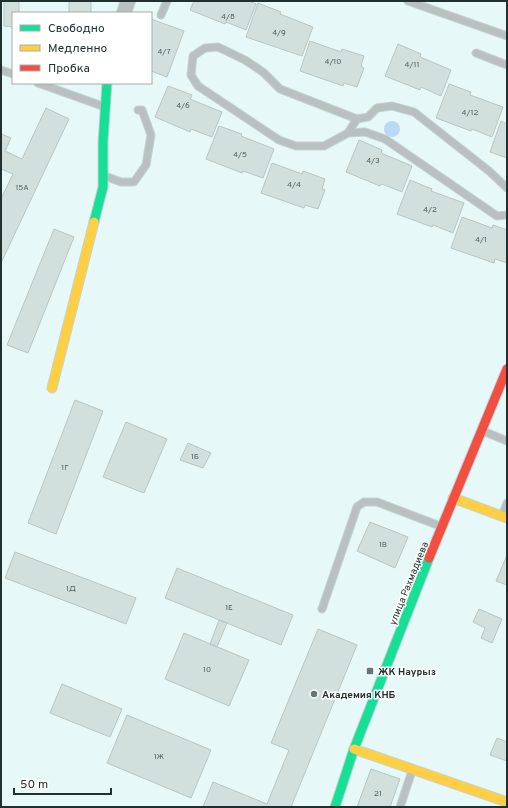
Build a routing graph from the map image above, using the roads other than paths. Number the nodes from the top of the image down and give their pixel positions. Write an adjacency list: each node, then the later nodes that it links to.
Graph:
1 (128, 1): 4 (street)
2 (167, 1): 5 (lane)
3 (408, 1): 6 (lane)
4 (124, 12)
5 (161, 15)
6 (507, 36)
7 (476, 53): 8 (lane)
8 (507, 65)
9 (1, 70): 10 (lane)
10 (12, 74)
11 (41, 84): 13 (lane)
12 (108, 84): 13 (street)
13 (105, 107): 17 (street)
14 (138, 110): 17 (lane)
15 (358, 119): 16 (lane); 16 (lane); 18 (lane)
16 (348, 133): 19 (lane)
17 (103, 175): 21 (street)
18 (507, 188)
19 (507, 215)
20 (507, 369): 22 (street, улица Рахмадиева)
21 (52, 388)
22 (481, 430): 23 (lane); 24 (street, улица Рахмадиева)
23 (507, 441)
24 (453, 498): 26 (street); 27 (street, улица Рахмадиева)
25 (507, 503): 26 (lane)
26 (504, 517)
27 (442, 526): 28 (lane); 29 (street, улица Рахмадиева)
28 (322, 609)
29 (354, 749): 30 (street); 32 (street, улица Рахмадиева)
30 (413, 769): 31 (street); 33 (lane)
31 (507, 802)
32 (335, 807)
33 (400, 807)

